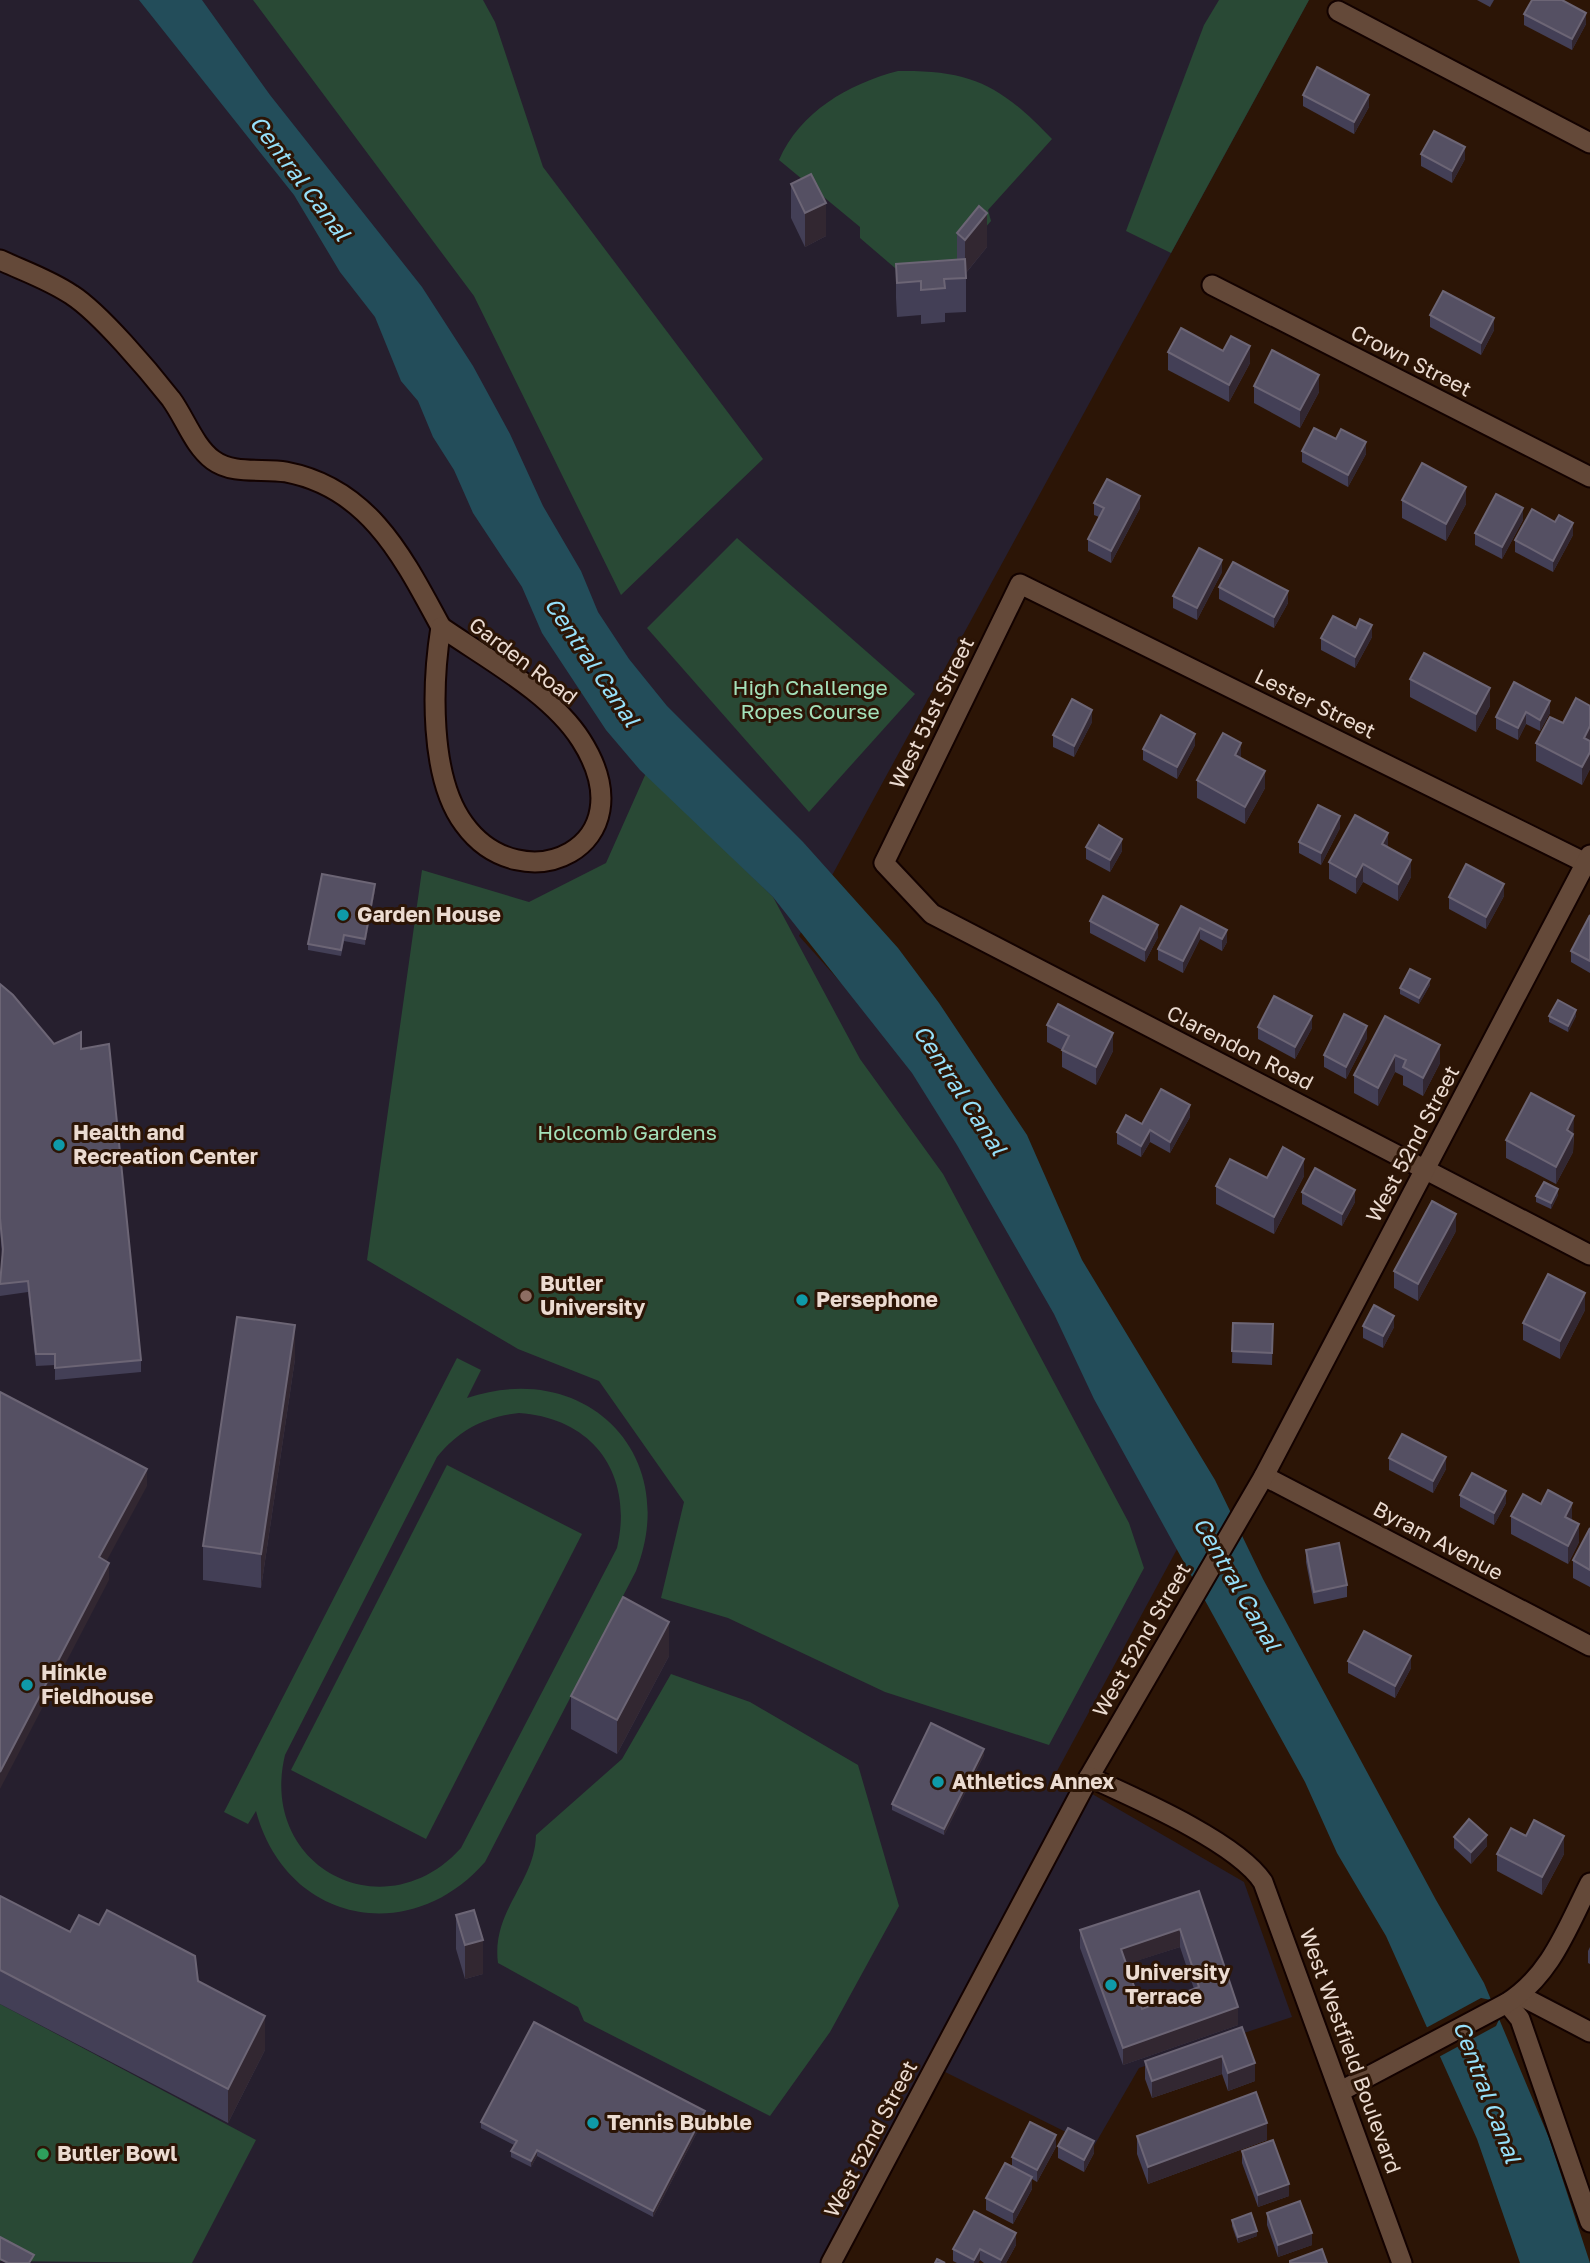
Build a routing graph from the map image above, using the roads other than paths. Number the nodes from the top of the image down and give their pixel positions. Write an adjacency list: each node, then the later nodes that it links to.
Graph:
1 (1338, 11): 2 (street)
2 (1590, 143)
3 (0, 260): 7 (street, Garden Road)
4 (1212, 285): 5 (street, Crown Street)
5 (1590, 477)
6 (1020, 584): 8 (street, Lester Street); 9 (street, West 51st Street)
7 (441, 627): 7 (street, Garden Road)
8 (1589, 861): 10 (street, West 52nd Street)
9 (884, 863): 10 (street, Clarendon Road)
10 (1425, 1169): 11 (street, Clarendon Road); 12 (street, West 52nd Street)
11 (1590, 1255)
12 (1264, 1476): 13 (street, Byram Avenue); 14 (street, West 52nd Street)
13 (1590, 1646)
14 (1089, 1777): 18 (street, West Westfield Boulevard); 20 (street, West 52nd Street)
15 (1590, 1883): 16 (street)
16 (1513, 1999): 17 (street); 18 (street); 19 (street)
17 (1590, 2032)
18 (1341, 2091): 21 (street, West Westfield Boulevard)
19 (1590, 2222)
20 (831, 2263)
21 (1402, 2263)

